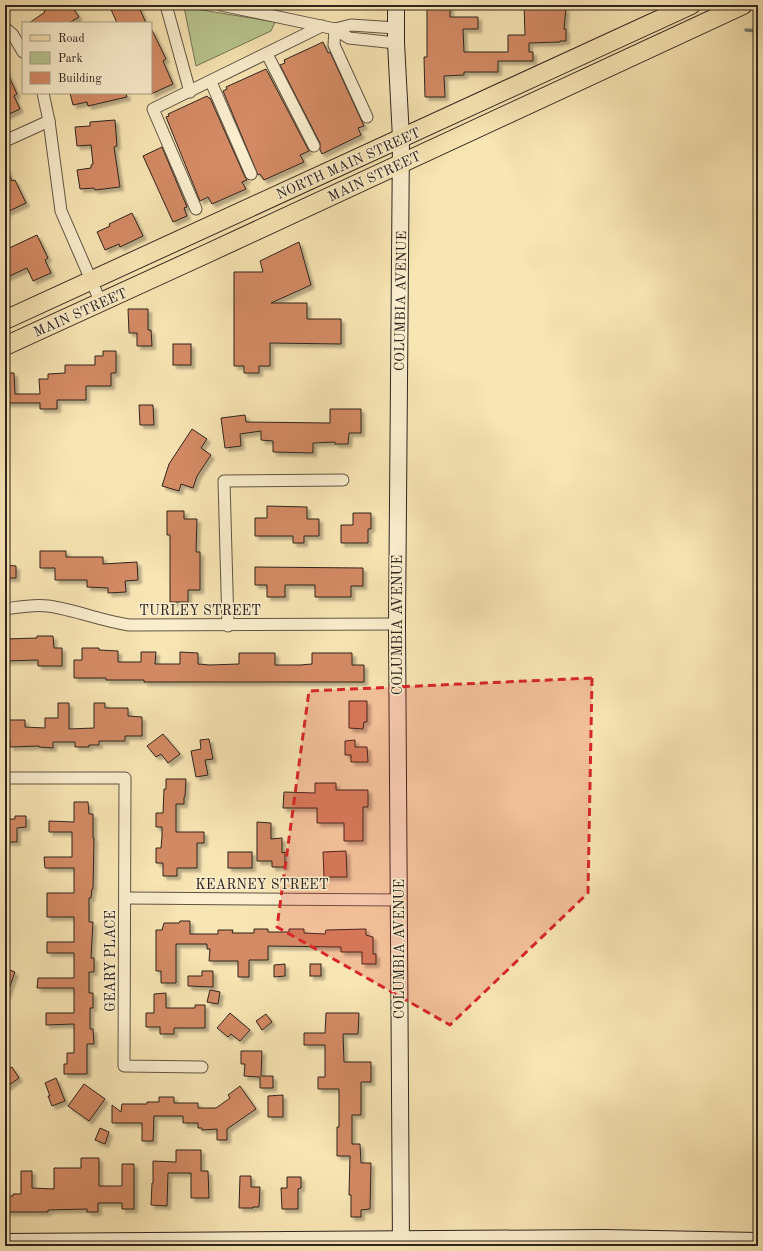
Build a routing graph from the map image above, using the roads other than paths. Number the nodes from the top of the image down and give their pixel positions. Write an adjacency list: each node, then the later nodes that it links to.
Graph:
1 (166, 5): 15 (street)
2 (221, 5): 6 (street)
3 (396, 5): 10 (main road, COLUMBIA AVENUE)
4 (691, 5): 19 (main road, NORTH MAIN STREET)
5 (740, 6): 22 (main road, MAIN STREET)
6 (322, 26): 9 (street); 13 (street)
7 (360, 26): 9 (street); 10 (street); 11 (street)
8 (5, 28): 12 (street)
9 (335, 29): 11 (street); 17 (street)
10 (396, 36): 11 (street); 19 (main road, COLUMBIA AVENUE)
11 (358, 39)
12 (22, 50)
13 (267, 54): 14 (street); 21 (street)
14 (211, 82): 15 (street); 23 (street)
15 (190, 92): 24 (street)
16 (43, 94): 18 (street)
17 (367, 117)
18 (49, 122): 20 (street); 25 (street)
19 (401, 138): 22 (main road, COLUMBIA AVENUE); 25 (main road, NORTH MAIN STREET)
20 (5, 141)
21 (314, 146)
22 (401, 164): 26 (main road, MAIN STREET); 31 (main road, COLUMBIA AVENUE)
23 (251, 174)
24 (196, 209)
25 (90, 280): 26 (street); 27 (main road, NORTH MAIN STREET)
26 (101, 303): 28 (main road, MAIN STREET)
27 (5, 320)
28 (5, 346)
29 (342, 480): 32 (street)
30 (5, 609): 32 (street, TURLEY STREET)
31 (397, 624): 32 (street, TURLEY STREET); 35 (main road, COLUMBIA AVENUE)
32 (228, 626)
33 (5, 778): 34 (street, GEARY PLACE)
34 (125, 898): 35 (street, KEARNEY STREET); 36 (street, GEARY PLACE)
35 (399, 900): 39 (main road, COLUMBIA AVENUE)
36 (202, 1067)
37 (758, 1241): 39 (main road)
38 (5, 1242): 39 (main road)
39 (401, 1242)

